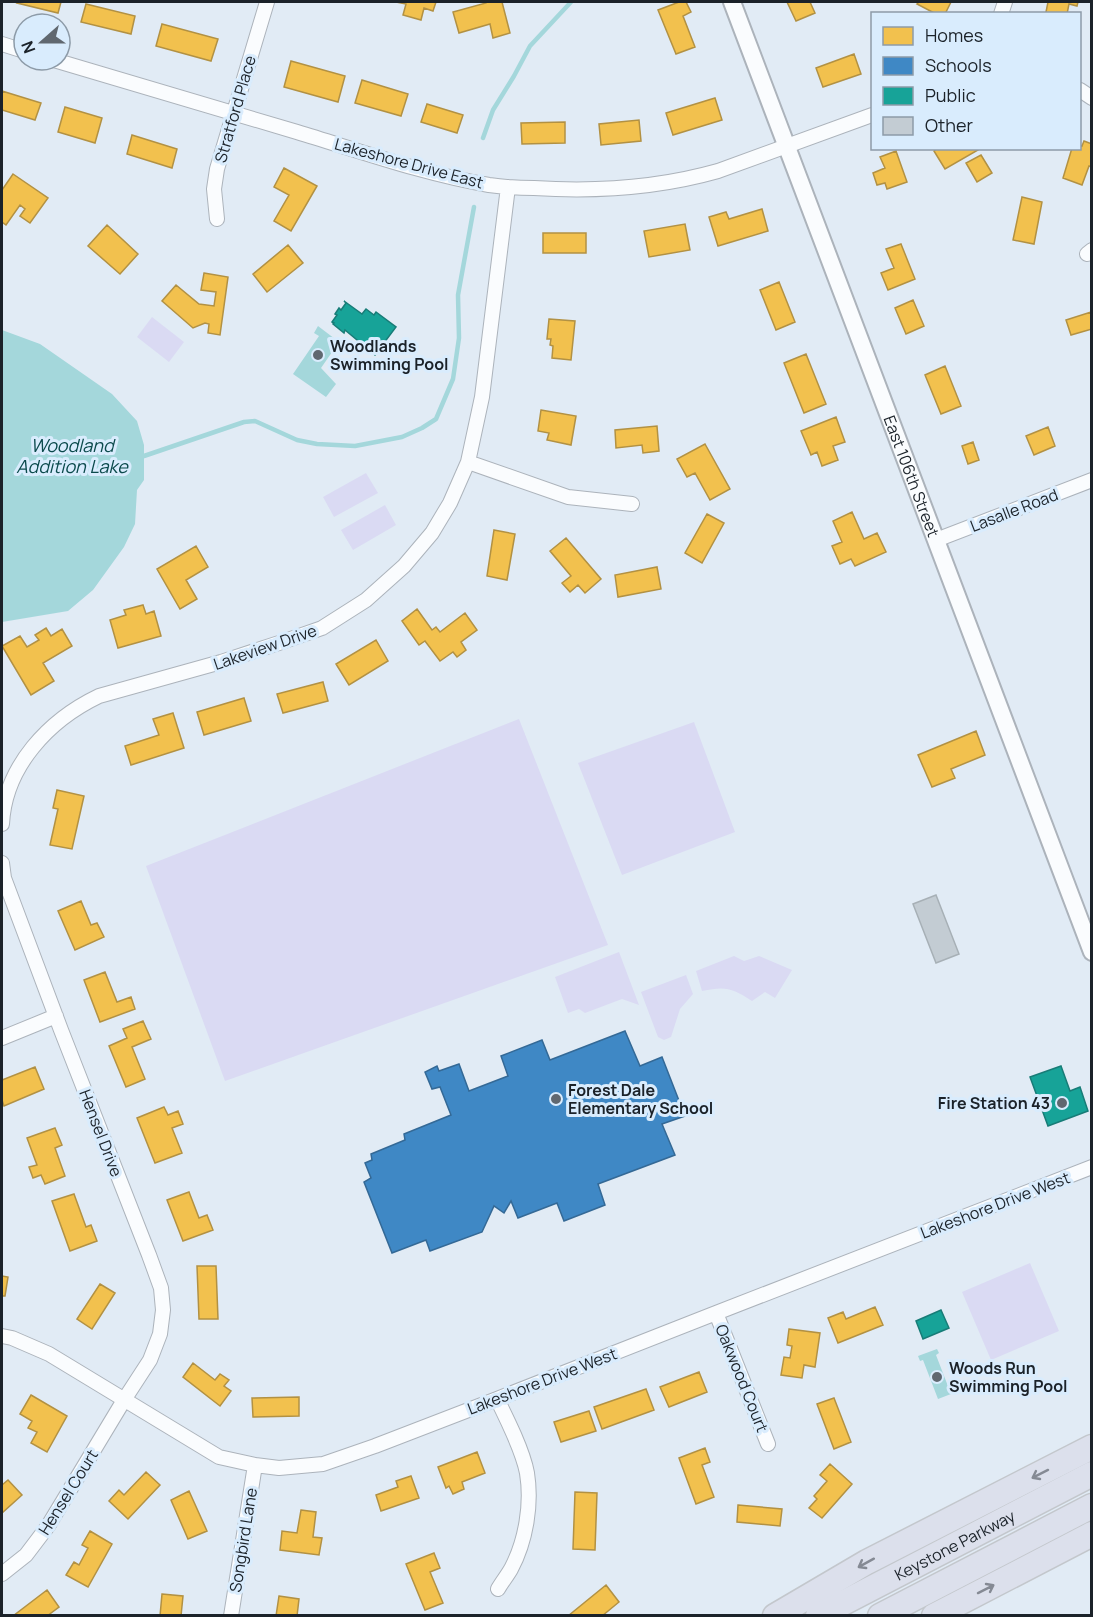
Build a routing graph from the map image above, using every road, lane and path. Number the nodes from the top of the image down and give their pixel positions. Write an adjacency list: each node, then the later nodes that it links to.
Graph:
1 (267, 2): 4 (street, Stratford Place)
2 (732, 2): 6 (street, East 106th Street)
3 (72, 65): 4 (street, Lakeshore Drive East)
4 (233, 113): 7 (street, Lakeshore Drive East); 8 (street, Stratford Place)
5 (871, 116): 6 (street, Lakeshore Drive East)
6 (786, 146): 7 (street, Lakeshore Drive East); 12 (street, East 106th Street)
7 (508, 187): 9 (street, Lakeview Drive)
8 (217, 219)
9 (468, 462): 11 (street); 13 (street, Lakeview Drive)
10 (1092, 480): 12 (street, Lasalle Road)
11 (632, 504)
12 (936, 540): 16 (street, East 106th Street)
13 (5, 786): 14 (street)
14 (2, 824)
15 (2, 863): 17 (street, Hensel Drive)
16 (1092, 952)
17 (56, 1016): 18 (street); 23 (street, Hensel Drive)
18 (2, 1038)
19 (1092, 1167): 20 (street, Lakeshore Drive West)
20 (716, 1312): 22 (street, Lakeshore Drive West); 24 (street, Oakwood Court)
21 (2, 1336): 23 (street, Lakeshore Drive West)
22 (497, 1399): 26 (street, Lakeshore Drive West); 31 (street)
23 (124, 1400): 26 (street, Lakeshore Drive West); 30 (street, Hensel Court)
24 (768, 1444)
25 (1092, 1447): 33 (highway, one-way to 33)
26 (255, 1465): 32 (street, Songbird Lane)
27 (1092, 1474): 34 (highway, Keystone Parkway)
28 (1092, 1506): 35 (highway, Keystone Parkway)
29 (1092, 1534): 36 (highway, one-way to 29)
30 (2, 1574)
31 (498, 1589)
32 (231, 1616)
33 (775, 1616)
34 (818, 1616)
35 (880, 1616)
36 (934, 1616)

